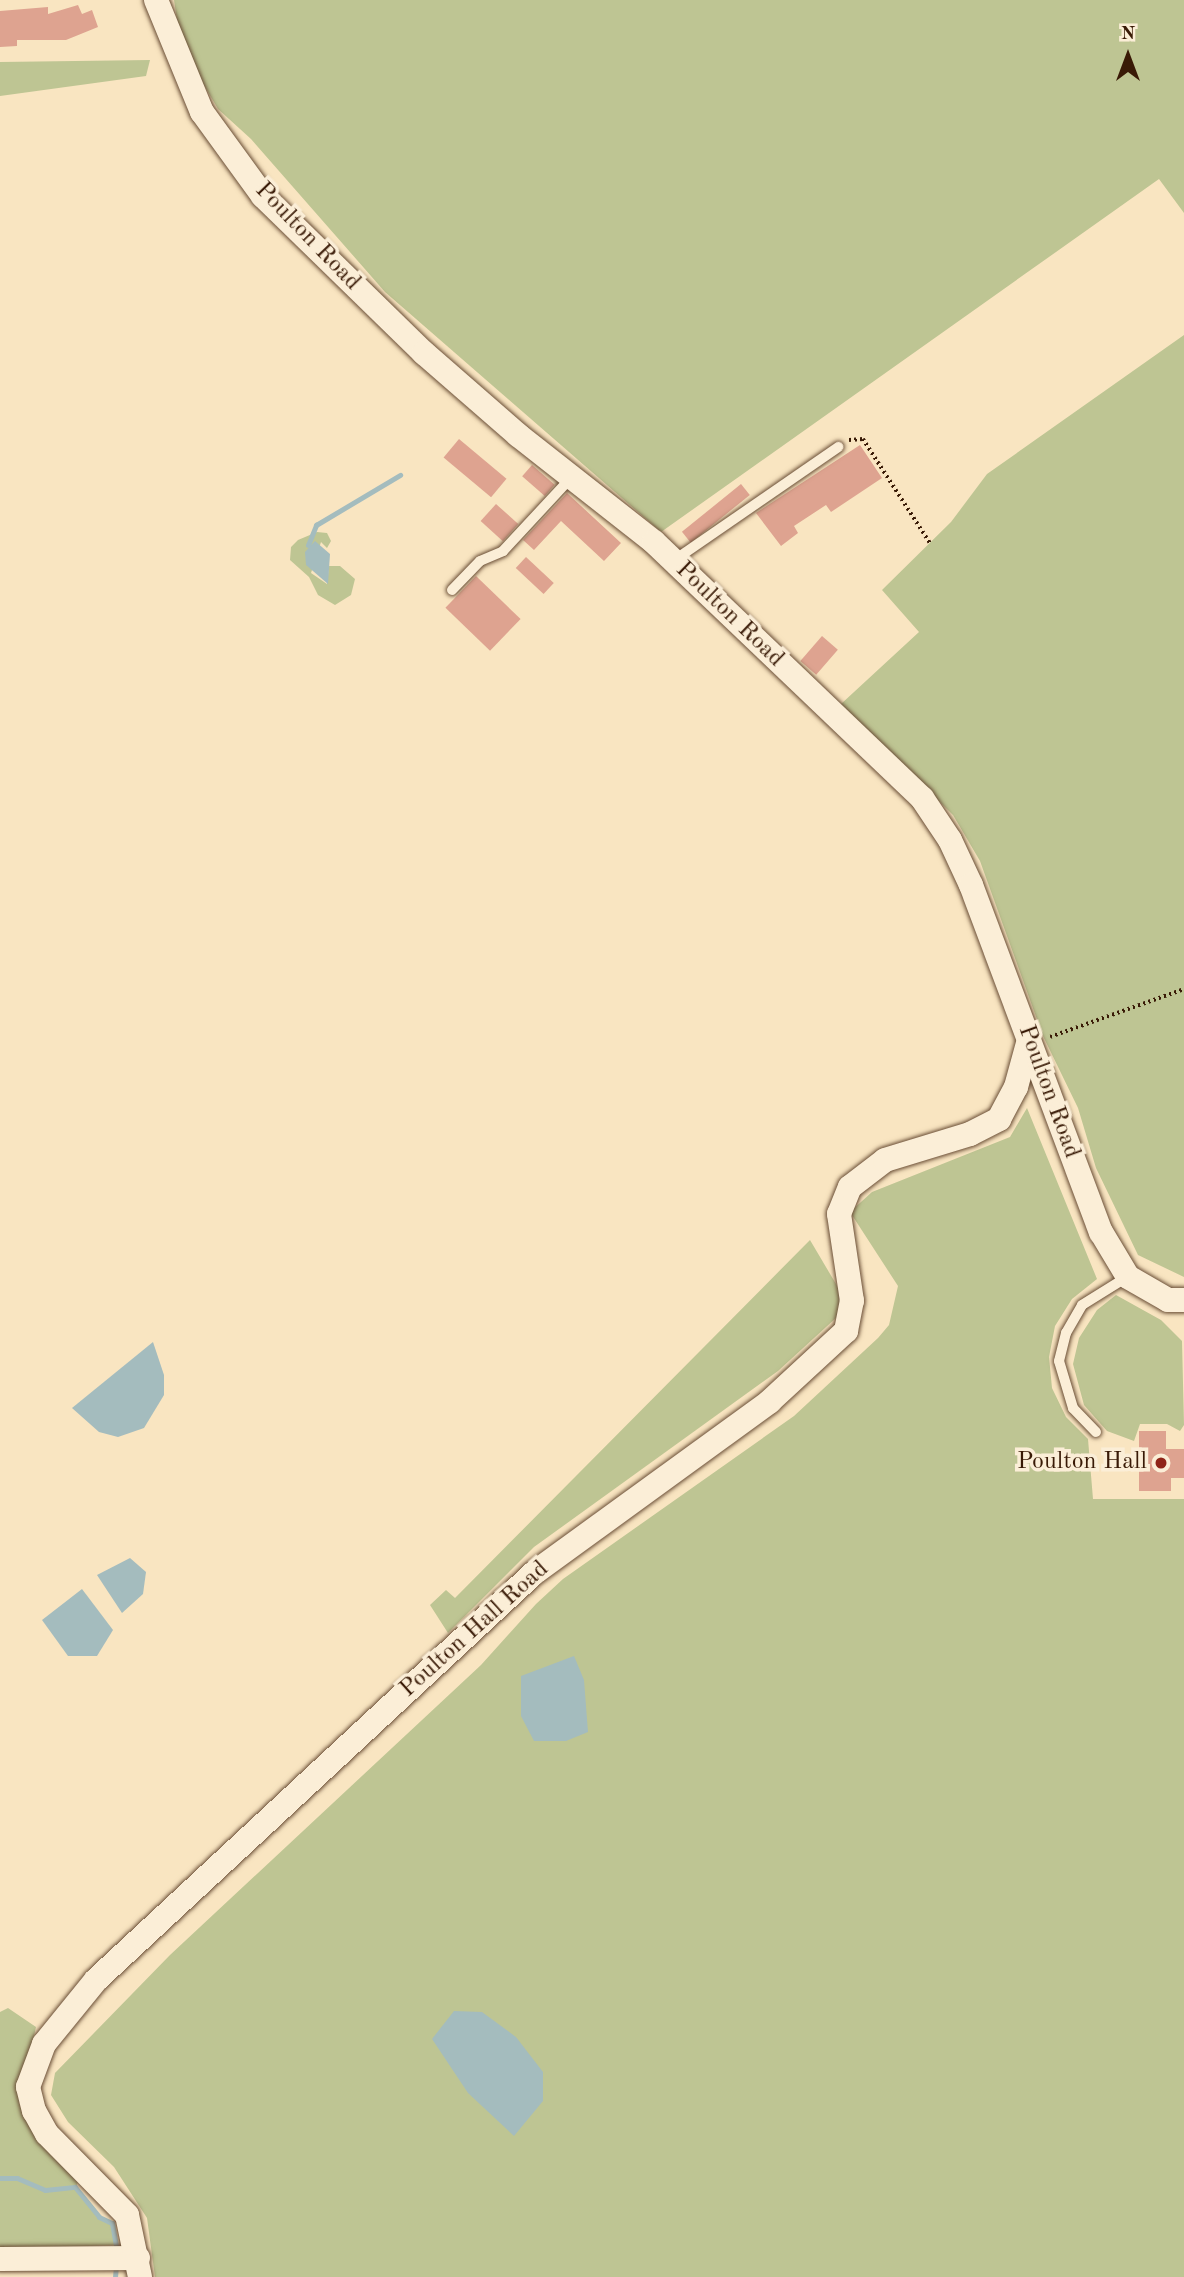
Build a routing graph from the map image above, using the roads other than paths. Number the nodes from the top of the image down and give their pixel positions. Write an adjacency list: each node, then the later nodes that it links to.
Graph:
1 (156, 0): 3 (street, Poulton Road)
2 (838, 447): 4 (lane)
3 (572, 477): 4 (street, Poulton Road); 5 (lane)
4 (673, 561): 6 (street, Poulton Road)
5 (452, 590)
6 (1028, 1043): 7 (street, Poulton Road); 11 (street, Poulton Hall Road)
7 (1128, 1277): 8 (street, Poulton Road); 9 (lane)
8 (1184, 1300)
9 (1096, 1432)
10 (0, 2259): 11 (street)
11 (136, 2265)

